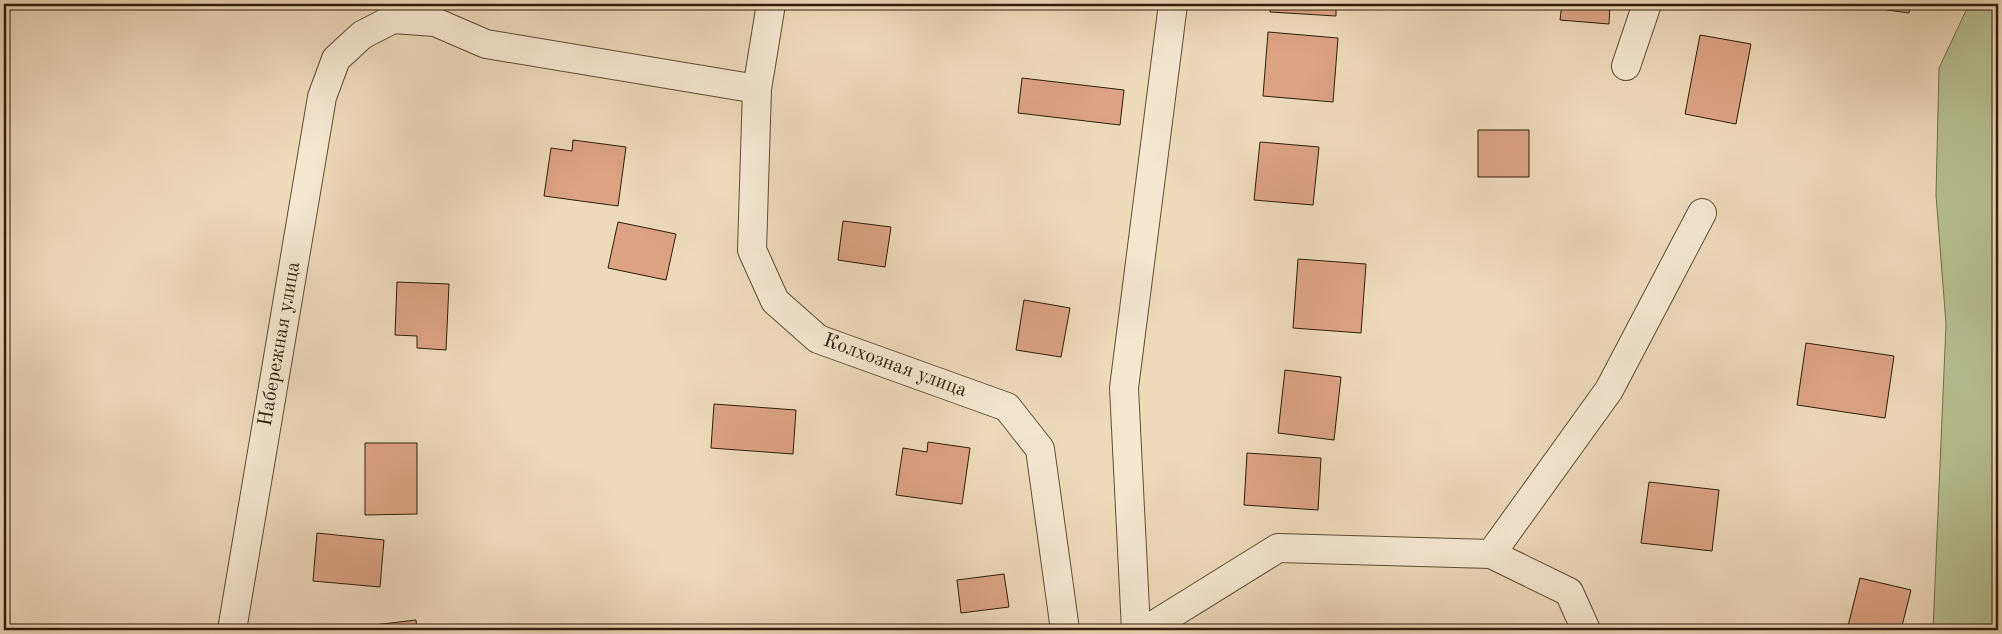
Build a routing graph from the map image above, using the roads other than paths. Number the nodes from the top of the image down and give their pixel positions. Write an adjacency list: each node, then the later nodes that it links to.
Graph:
1 (771, 4): 5 (street, Колхозная улица)
2 (1173, 4): 10 (street)
3 (1647, 4): 4 (street)
4 (1626, 66)
5 (757, 89): 8 (street, Набережная улица); 9 (street, Колхозная улица)
6 (1702, 213): 7 (street)
7 (1491, 554): 11 (street); 12 (street)
8 (232, 630)
9 (1065, 630)
10 (1136, 630)
11 (1146, 630)
12 (1586, 630)

